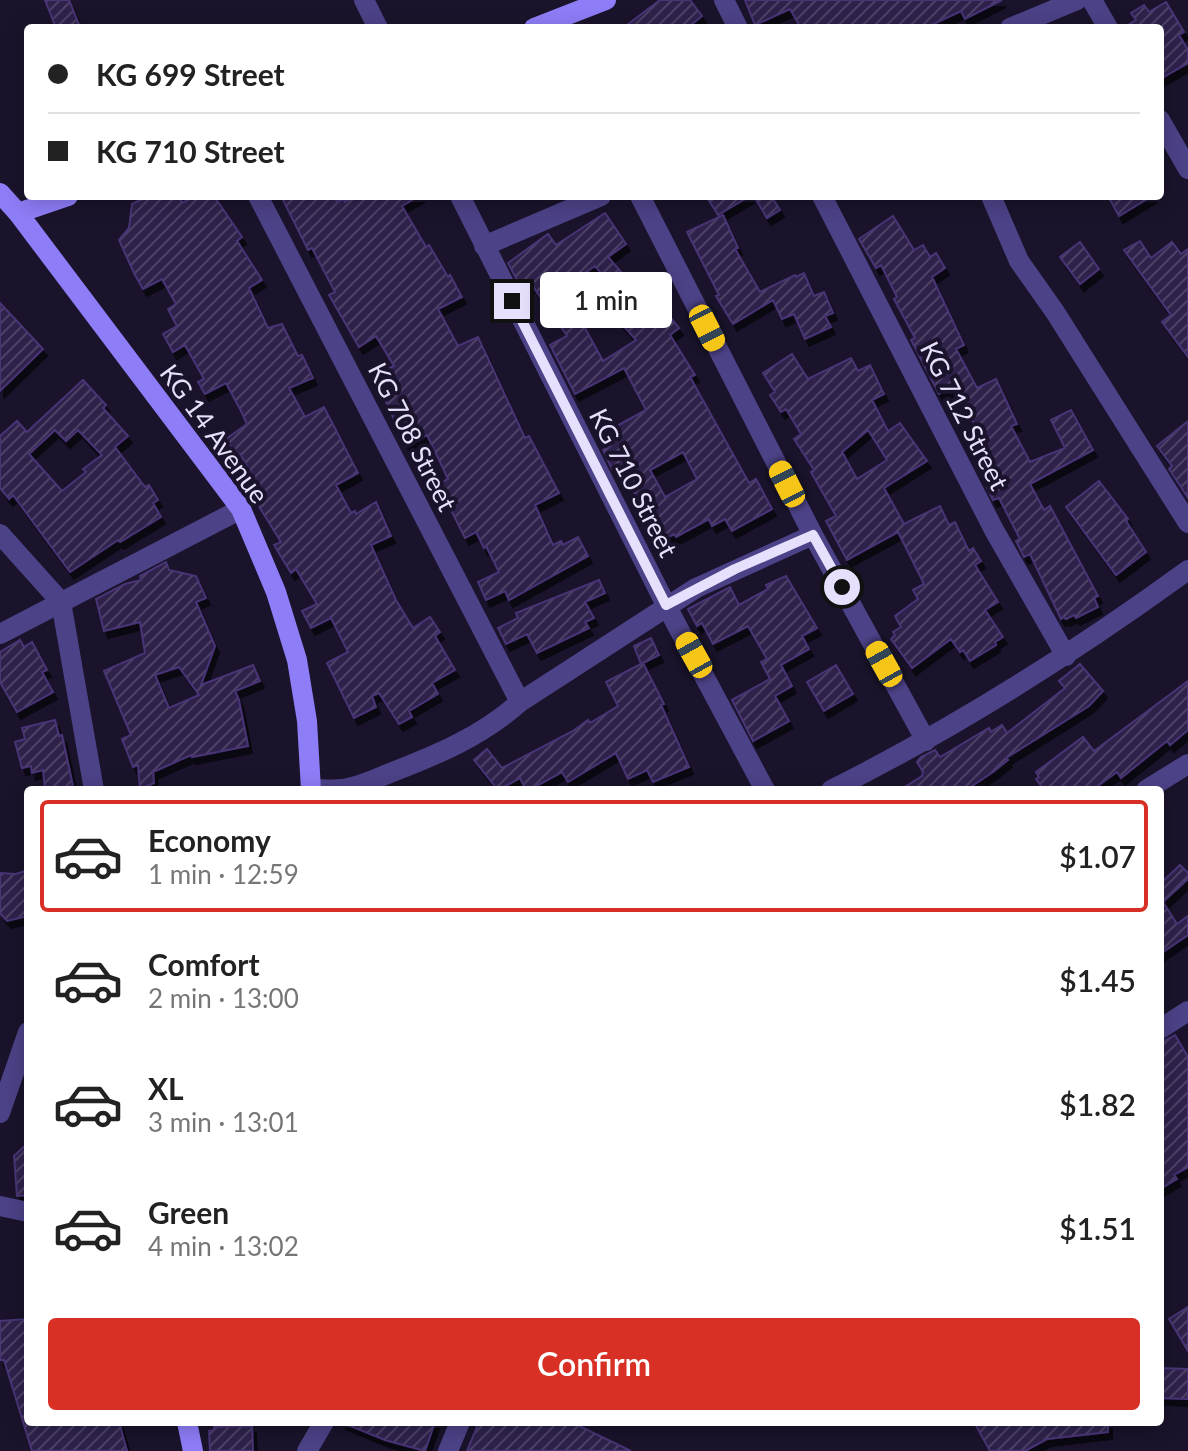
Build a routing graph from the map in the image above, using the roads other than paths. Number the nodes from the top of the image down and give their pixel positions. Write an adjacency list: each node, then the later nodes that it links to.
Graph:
1 (364, 0): 6 (street)
2 (606, 0): 7 (main road)
3 (724, 0): 8 (street)
4 (1077, 0): 9 (street)
5 (1092, 0): 10 (street)
6 (376, 24)
7 (544, 24)
8 (736, 24)
9 (1020, 24)
10 (1106, 24)
11 (1164, 127): 12 (street)
12 (1188, 169)
13 (0, 193): 21 (main road, KG 14 Avenue)
14 (56, 200): 21 (main road)
15 (260, 200): 32 (street, KG 708 Street)
16 (462, 200): 22 (street, KG 710 Street)
17 (592, 200): 22 (street)
18 (642, 200): 26 (street)
19 (824, 200): 31 (street, KG 712 Street)
20 (993, 200): 24 (street)
21 (18, 213): 23 (main road, KG 14 Avenue)
22 (484, 246): 29 (street, KG 710 Street)
23 (241, 509): 28 (street); 36 (main road, KG 14 Avenue)
24 (1188, 523)
25 (0, 534): 28 (street)
26 (813, 535): 29 (street); 33 (street)
27 (1188, 570): 31 (street)
28 (61, 602): 30 (street); 35 (street)
29 (666, 605): 32 (street); 38 (street, KG 710 Street)
30 (0, 634)
31 (1066, 656): 33 (street)
32 (520, 702): 37 (street)
33 (926, 741): 39 (street)
34 (1188, 764): 40 (street)
35 (93, 786)
36 (311, 786)
37 (357, 786)
38 (763, 786)
39 (839, 786)
40 (1152, 786)
41 (1188, 1011): 42 (street)
42 (1164, 1026)
43 (24, 1044): 44 (street)
44 (0, 1113)
45 (0, 1206): 46 (street)
46 (24, 1211)
47 (188, 1426): 50 (main road)
48 (322, 1426): 51 (street)
49 (458, 1426): 52 (street)
50 (193, 1451)
51 (307, 1451)
52 (448, 1451)

